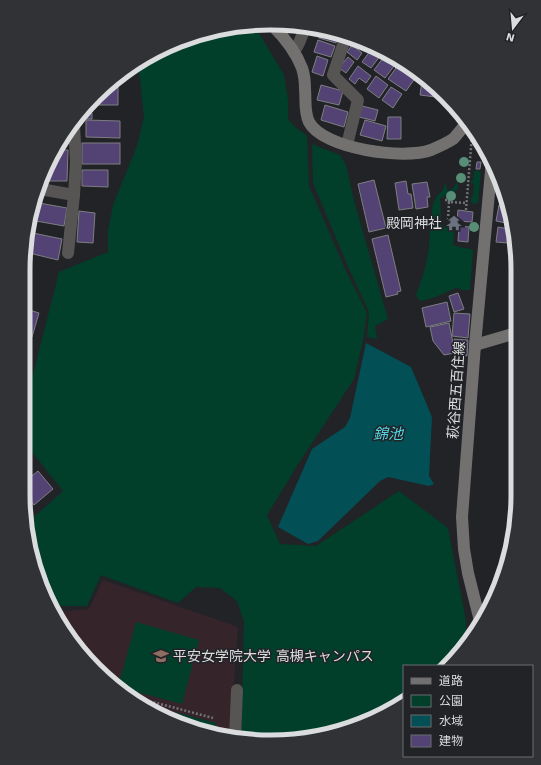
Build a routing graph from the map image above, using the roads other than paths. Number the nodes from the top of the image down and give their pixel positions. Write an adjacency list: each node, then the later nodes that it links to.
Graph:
1 (278, 31): 4 (main road)
2 (303, 32): 4 (street)
3 (344, 42): 7 (street)
4 (294, 52): 7 (main road)
5 (463, 127): 7 (main road)
6 (74, 132): 10 (street)
7 (347, 145)
8 (491, 173): 13 (main road, 萩谷西五百住線)
9 (44, 190): 10 (street)
10 (74, 195): 11 (street)
11 (68, 253)
12 (511, 334): 13 (main road)
13 (474, 345): 14 (main road, 萩谷西五百住線)
14 (479, 616)
15 (237, 690): 16 (street)
16 (235, 732)

